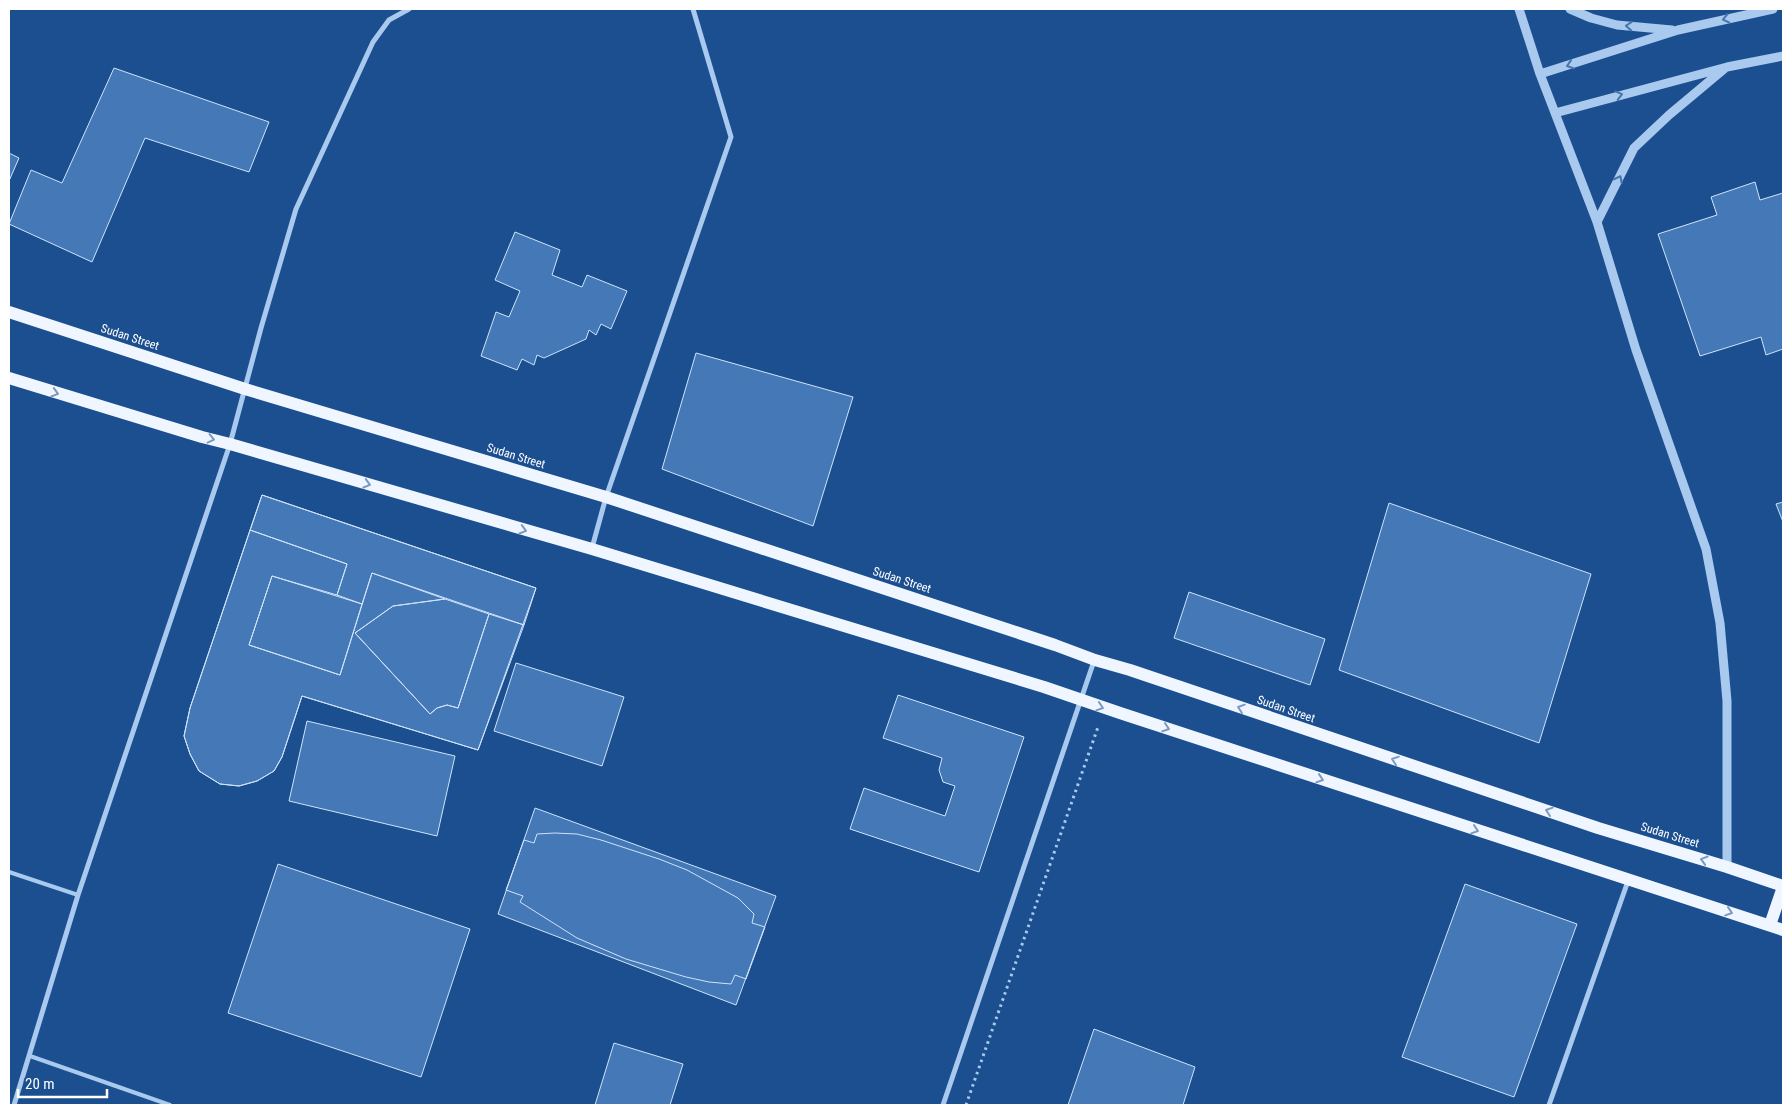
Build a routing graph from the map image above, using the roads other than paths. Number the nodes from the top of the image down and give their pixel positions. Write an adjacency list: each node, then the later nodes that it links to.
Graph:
1 (409, 9): 14 (street)
2 (693, 9): 16 (street)
3 (1519, 9): 9 (street)
4 (1570, 9): 6 (street, one-way to 4)
5 (1773, 9): 6 (street, one-way to 6)
6 (1678, 30): 9 (street, one-way to 9)
7 (1783, 56): 8 (street)
8 (1727, 66): 10 (street, one-way to 8); 11 (street, one-way to 8)
9 (1540, 74): 10 (street)
10 (1555, 112): 11 (street)
11 (1597, 222): 20 (street)
12 (9, 312): 14 (main road, Sudan Street)
13 (9, 378): 15 (main road, one-way to 15)
14 (245, 389): 15 (street); 16 (main road, Sudan Street)
15 (230, 444): 17 (main road, one-way to 17); 24 (street)
16 (606, 498): 17 (street); 18 (main road, Sudan Street)
17 (592, 549): 19 (main road)
18 (1095, 660): 19 (street); 20 (main road, Sudan Street, one-way to 18)
19 (1081, 700): 22 (main road, one-way to 22); 30 (street)
20 (1727, 867): 23 (main road, Sudan Street)
21 (9, 872): 24 (lane)
22 (1628, 880): 25 (main road, one-way to 25); 31 (street)
23 (1783, 887): 25 (main road)
24 (78, 895): 27 (street)
25 (1770, 925): 26 (main road)
26 (1783, 930)
27 (30, 1056): 28 (street); 29 (lane)
28 (14, 1105)
29 (170, 1105)
30 (943, 1105)
31 (1549, 1105)

